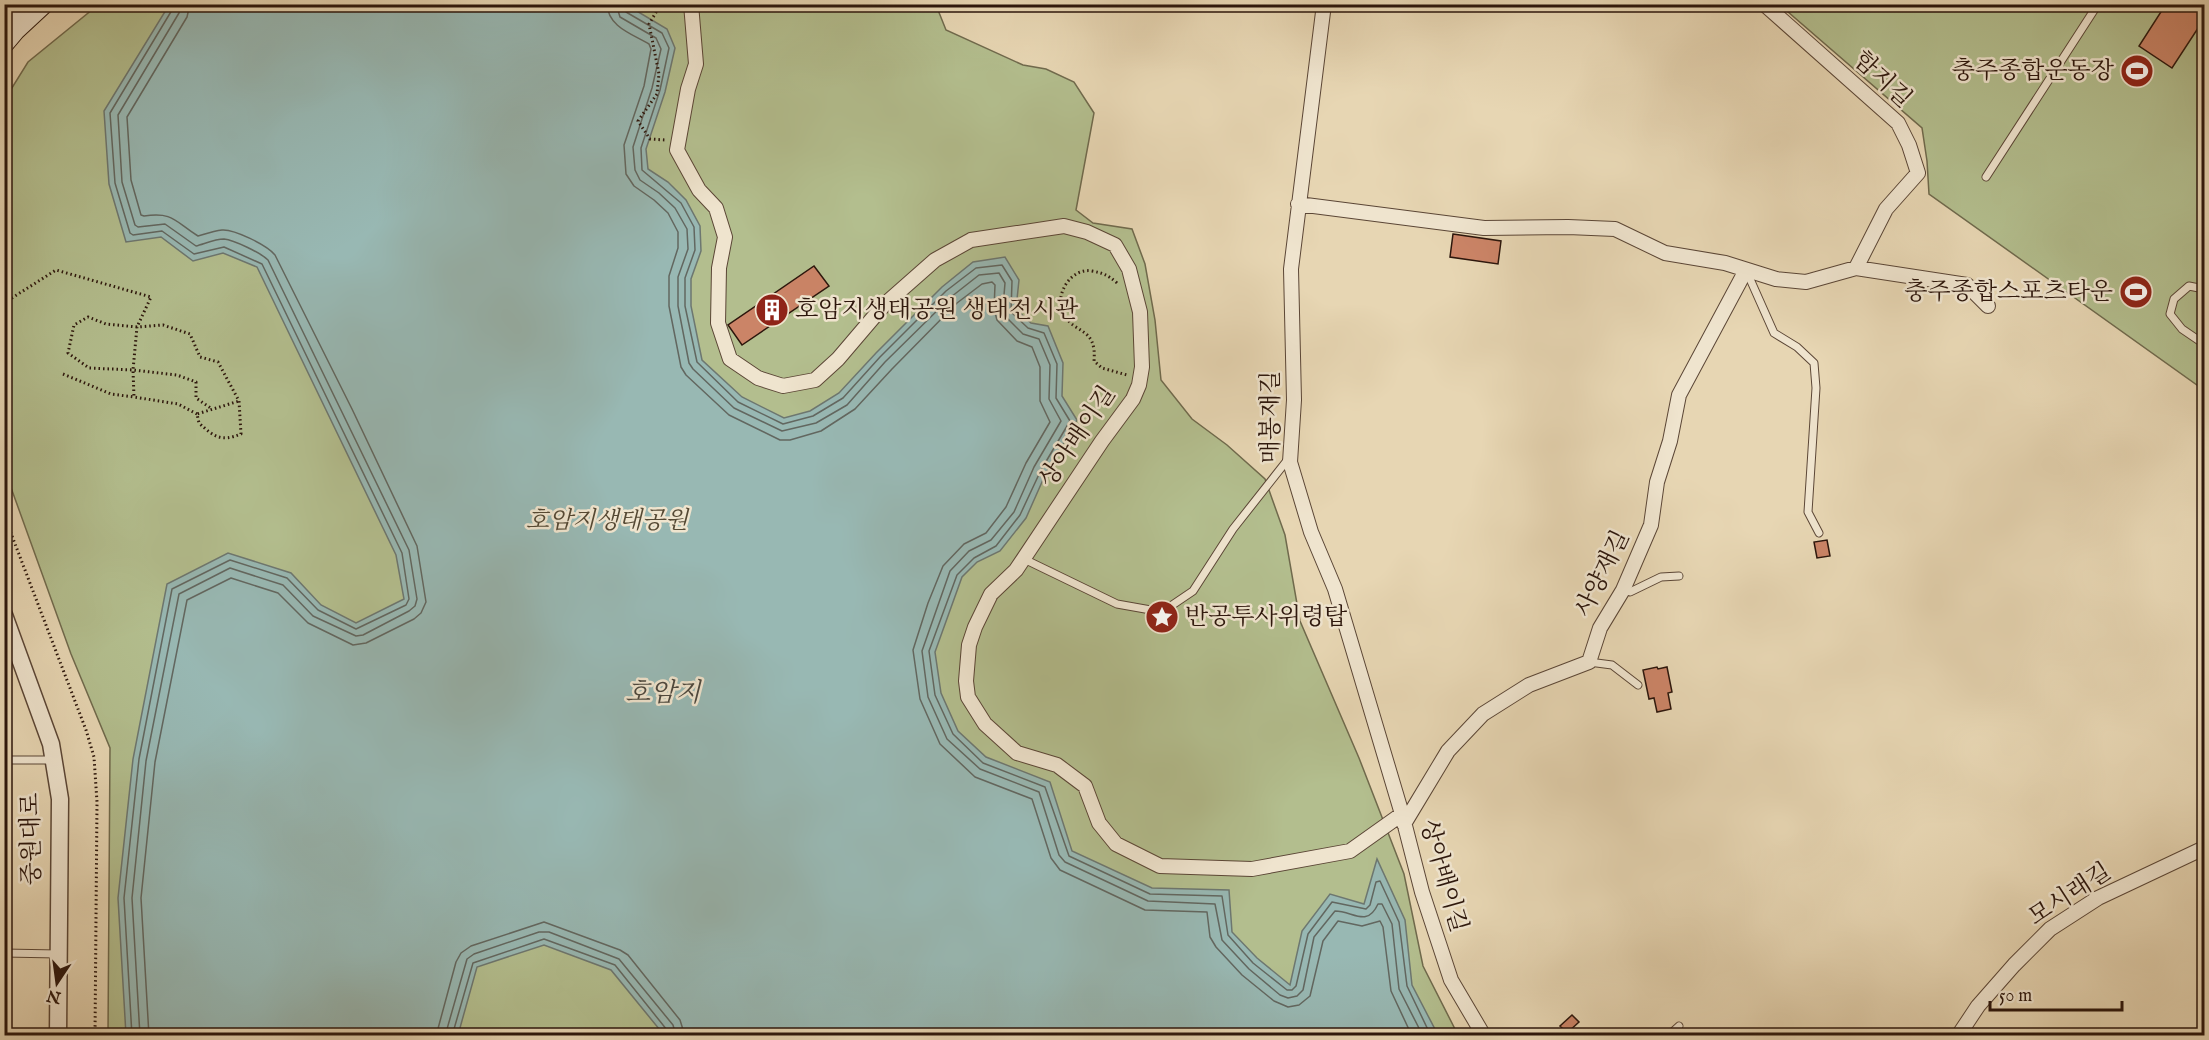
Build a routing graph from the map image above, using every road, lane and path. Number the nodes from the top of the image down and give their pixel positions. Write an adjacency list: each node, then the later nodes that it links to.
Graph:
1 (28, 4): 8 (main road)
2 (43, 4): 9 (main road)
3 (661, 4): 10 (path)
4 (691, 4): 30 (street, 상아배이길)
5 (1324, 4): 12 (street, 매봉재길)
6 (1764, 4): 13 (street, 함지길)
7 (2098, 4): 11 (lane)
8 (4, 12)
9 (4, 43)
10 (666, 140)
11 (1986, 177)
12 (1298, 204): 14 (street); 28 (street, 매봉재길)
13 (1857, 268): 14 (street); 18 (street)
14 (1746, 270): 29 (lane); 32 (street, 사양재길)
15 (2205, 288): 20 (lane)
16 (1125, 290): 23 (path)
17 (4, 303): 19 (path)
18 (1988, 306)
19 (137, 327): 21 (path); 21 (path); 25 (path)
20 (2205, 344)
21 (133, 370): 24 (path); 26 (path)
22 (63, 374): 24 (path)
23 (1133, 376)
24 (134, 397): 27 (path)
25 (238, 401): 26 (path); 27 (path)
26 (212, 409): 27 (path)
27 (197, 414)
28 (1290, 456): 30 (lane); 38 (street, 매봉재길)
29 (1819, 533)
30 (1024, 559): 38 (street, 상아배이길)
31 (1679, 576): 32 (lane)
32 (1623, 590): 34 (street, 사양재길)
33 (4, 615): 37 (street, 중원대로)
34 (1589, 662): 35 (lane); 38 (street)
35 (1638, 685)
36 (4, 760): 37 (lane)
37 (55, 760): 41 (street, 중원대로)
38 (1403, 819): 44 (street, 상아배이길)
39 (2205, 848): 46 (street, 모시래길)
40 (4, 953): 41 (lane)
41 (58, 954): 43 (street, 중원대로)
42 (1679, 1026): 45 (lane)
43 (58, 1035)
44 (1484, 1035)
45 (1668, 1035)
46 (1958, 1035)

